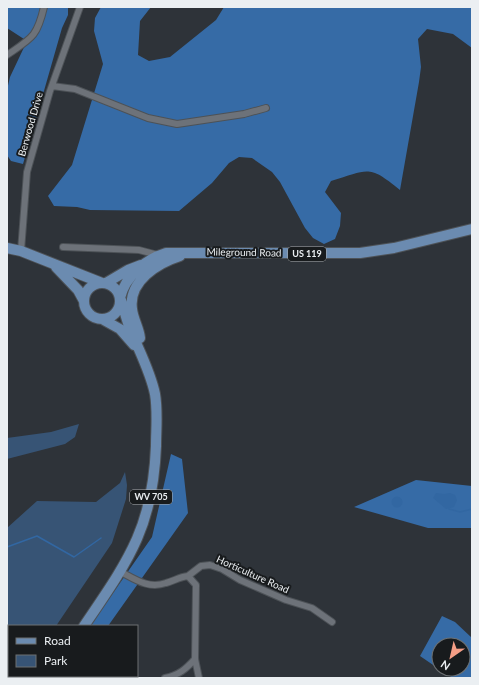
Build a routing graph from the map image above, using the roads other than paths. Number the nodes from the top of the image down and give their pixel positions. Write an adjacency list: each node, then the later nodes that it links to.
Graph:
1 (44, 7): 3 (street)
2 (80, 7): 4 (street, Berwood Drive)
3 (7, 55)
4 (52, 86): 5 (street); 9 (street, Berwood Drive)
5 (266, 108)
6 (472, 229): 10 (main road, Mileground Road / US 119)
7 (63, 247): 11 (street, Mileground Road)
8 (7, 248): 9 (main road)
9 (21, 251): 13 (main road)
10 (199, 252): 11 (main road, Mileground Road / US 119); 18 (main road)
11 (158, 255): 12 (main road, Mileground Road / US 119)
12 (143, 265): 14 (main road, Mileground Road / US 119); 15 (main road, Mileground Road / US 119)
13 (55, 266): 14 (main road); 16 (main road)
14 (104, 283): 15 (main road); 16 (main road)
15 (120, 299): 17 (main road); 18 (main road, WV 705)
16 (84, 301): 17 (main road)
17 (102, 319): 18 (main road, WV 705)
18 (142, 352): 19 (main road, WV 705)
19 (121, 572): 20 (street, Horticulture Road); 22 (main road, WV 705)
20 (188, 576): 21 (street, Horticulture Road); 23 (street)
21 (332, 622)
22 (85, 625)
23 (195, 659): 24 (street); 25 (street)
24 (166, 678)
25 (199, 678)

